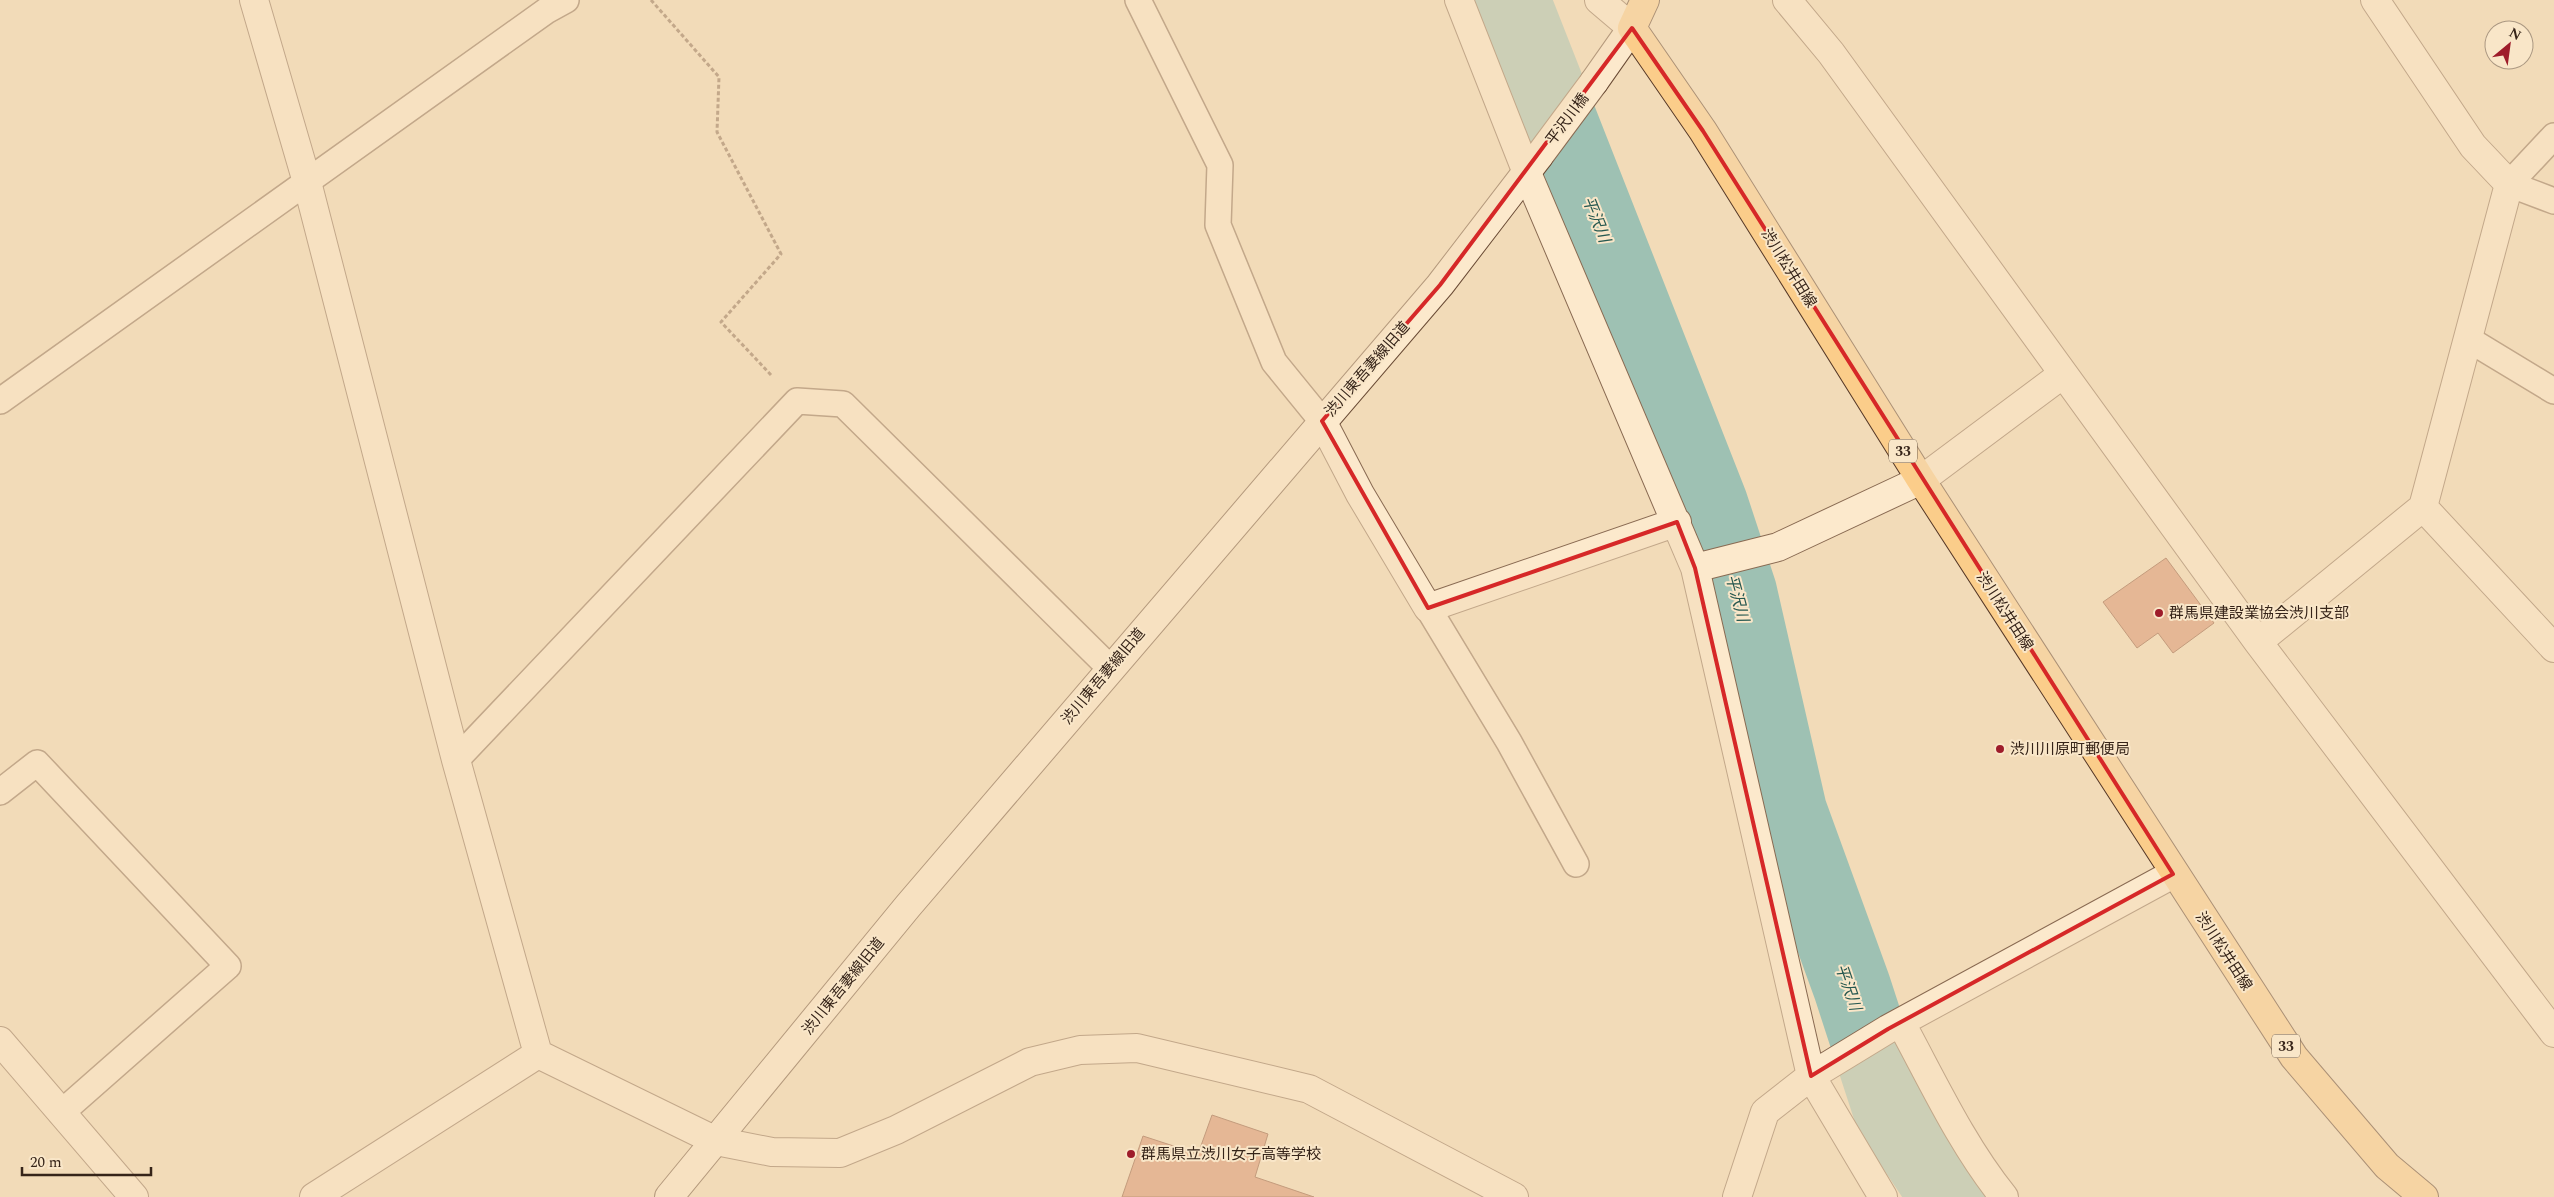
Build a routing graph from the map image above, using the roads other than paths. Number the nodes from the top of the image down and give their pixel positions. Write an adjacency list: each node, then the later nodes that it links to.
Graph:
1 (254, 0): 12 (street)
2 (566, 0): 12 (lane)
3 (1138, 0): 19 (lane)
4 (1459, 0): 11 (street)
5 (1599, 0): 9 (street)
6 (1645, 0): 9 (main road)
7 (1787, 0): 16 (street)
8 (2375, 0): 13 (street)
9 (1632, 28): 11 (street, 平沢川橋); 20 (main road, 渋川松井田線 / 33)
10 (2554, 136): 13 (lane)
11 (1533, 165): 19 (street, 渋川東吾妻線旧道); 22 (street)
12 (307, 182): 18 (lane); 28 (street)
13 (2510, 184): 14 (lane); 15 (street)
14 (2554, 201)
15 (2468, 339): 17 (lane); 21 (street)
16 (2064, 374): 20 (street); 25 (street)
17 (2554, 391)
18 (0, 401)
19 (1322, 421): 24 (street); 27 (street, 渋川東吾妻線旧道)
20 (1921, 480): 23 (street); 31 (main road, 渋川松井田線 / 33)
21 (2423, 507): 25 (street); 26 (street)
22 (1677, 522): 23 (street); 24 (street)
23 (1702, 566): 36 (street)
24 (1428, 608): 30 (lane)
25 (2258, 642): 33 (street)
26 (2554, 648)
27 (1110, 668): 28 (lane); 38 (street, 渋川東吾妻線旧道)
28 (456, 760): 35 (street)
29 (0, 792): 37 (lane)
30 (1576, 864)
31 (2173, 874): 32 (street); 46 (main road, 渋川松井田線 / 33)
32 (1895, 1026): 36 (street); 45 (street)
33 (2554, 1033)
34 (0, 1040): 37 (street)
35 (538, 1054): 38 (street); 40 (street)
36 (1821, 1070): 43 (street); 44 (street)
37 (61, 1113): 39 (street)
38 (716, 1141): 41 (street, 渋川東吾妻線旧道); 42 (street)
39 (134, 1197)
40 (314, 1197)
41 (669, 1197)
42 (1514, 1197)
43 (1737, 1197)
44 (1883, 1197)
45 (2004, 1197)
46 (2424, 1197)

